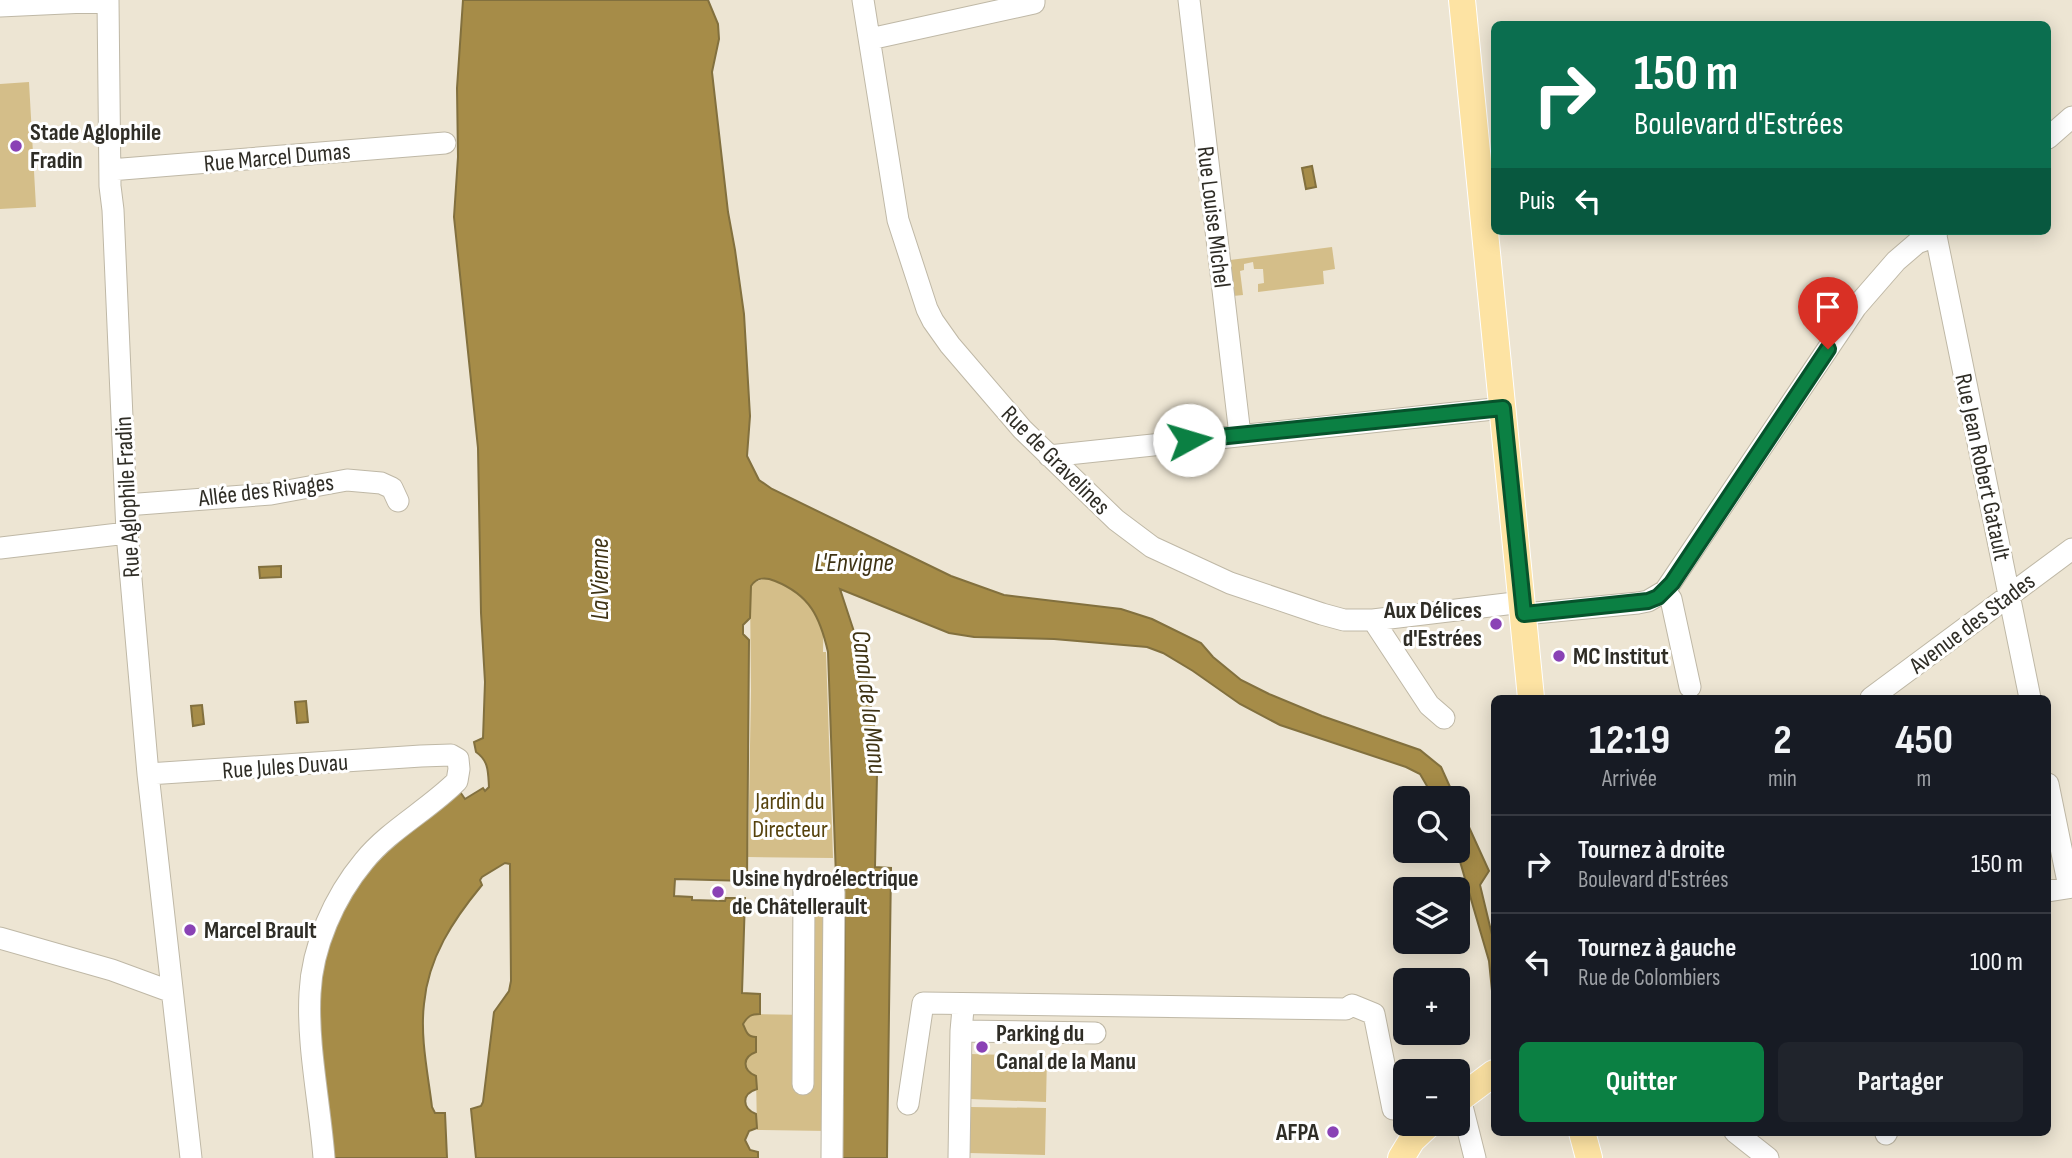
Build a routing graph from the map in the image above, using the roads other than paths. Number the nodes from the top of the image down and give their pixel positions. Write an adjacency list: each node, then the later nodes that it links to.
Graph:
1 (863, 0): 7 (street, Rue de Gravelines)
2 (1189, 0): 15 (street, Rue Louise Michel)
3 (1462, 0): 14 (main road)
4 (108, 1): 6 (street); 11 (street, Rue Aglophile Fradin)
5 (1040, 1): 7 (street)
6 (0, 6)
7 (870, 39): 16 (street, Rue de Gravelines)
8 (2072, 117): 9 (street)
9 (2051, 135)
10 (445, 143): 11 (street, Rue Marcel Dumas)
11 (110, 170): 18 (street, Rue Aglophile Fradin)
12 (1934, 235): 22 (street)
13 (1936, 235): 23 (street, Rue Jean Robert Gatault)
14 (1503, 408): 15 (street); 24 (main road)
15 (1240, 435): 16 (street)
16 (1049, 456): 25 (street, Rue de Gravelines)
17 (398, 501): 18 (street, Allée des Rivages)
18 (126, 505): 19 (street, Rue Aglophile Fradin)
19 (127, 533): 20 (street); 31 (street, Rue Aglophile Fradin)
20 (0, 548)
21 (2072, 548): 23 (street, Avenue des Stades)
22 (1665, 592): 24 (street, Rue de Gravelines); 26 (street)
23 (2009, 596): 28 (street, Avenue des Stades); 29 (street, Rue Jean Robert Gatault)
24 (1523, 608): 25 (street, Rue de Gravelines); 27 (main road)
25 (1373, 620): 30 (street)
26 (1690, 687)
27 (1531, 695)
28 (1875, 695)
29 (2029, 695)
30 (1444, 718)
31 (148, 774): 35 (street, Rue Aglophile Fradin); 49 (street, Rue Jules Duvau)
32 (2051, 805): 33 (street)
33 (2063, 888)
34 (0, 938): 35 (street)
35 (172, 992): 48 (street, Rue Aglophile Fradin)
36 (963, 1009): 37 (street)
37 (961, 1031): 38 (street); 51 (street)
38 (1095, 1033)
39 (1491, 1075): 41 (main road)
40 (803, 1084): 50 (street)
41 (1470, 1091)
42 (908, 1104): 43 (street)
43 (1393, 1109)
44 (1416, 1136): 52 (main road)
45 (1469, 1136): 53 (street)
46 (1583, 1136): 54 (main road)
47 (1740, 1136): 55 (street)
48 (191, 1158)
49 (324, 1158)
50 (832, 1158)
51 (959, 1158)
52 (1401, 1158)
53 (1475, 1158)
54 (1589, 1158)
55 (1768, 1158)

